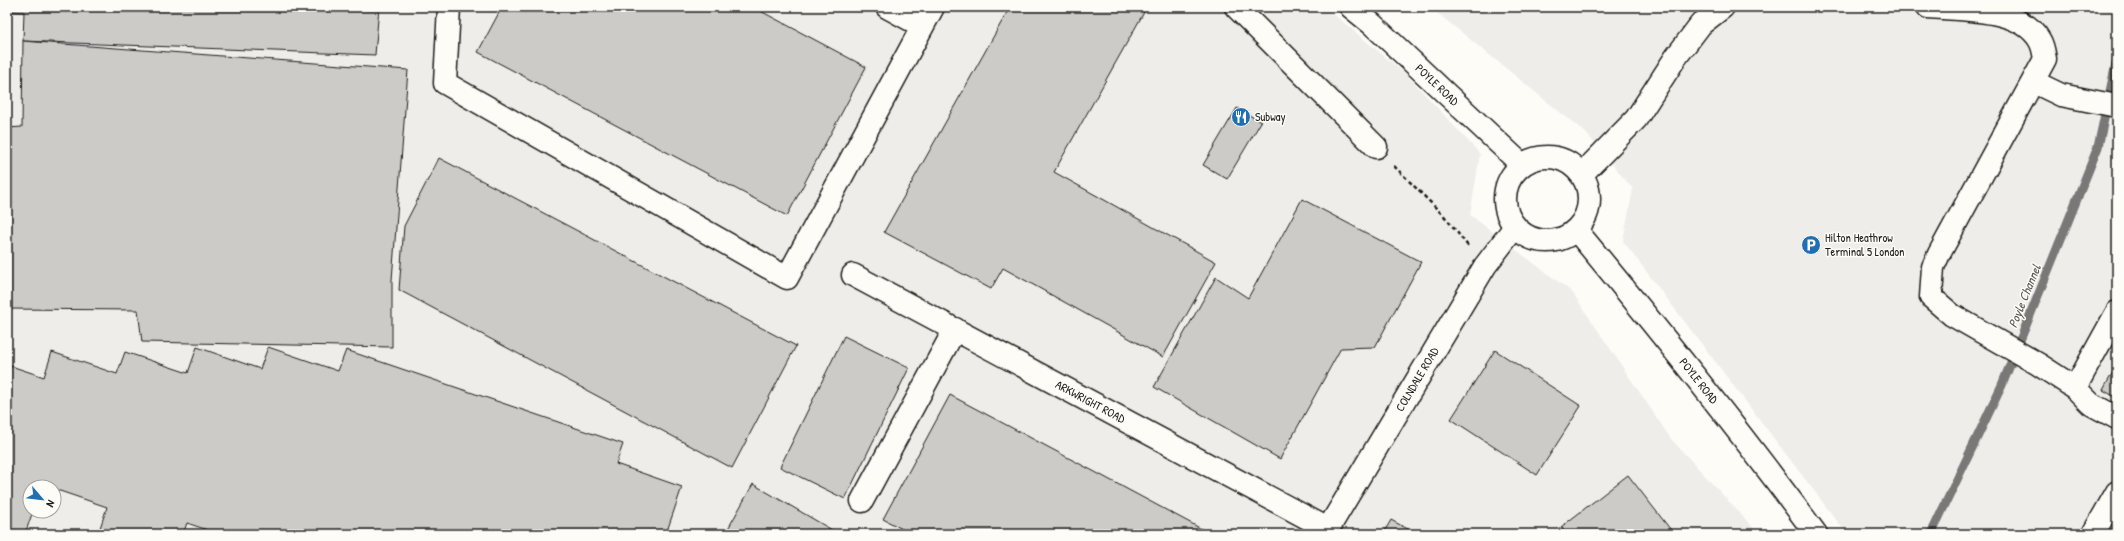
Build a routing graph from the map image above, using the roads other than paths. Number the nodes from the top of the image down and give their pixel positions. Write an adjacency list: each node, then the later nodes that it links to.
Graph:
1 (449, 7): 8 (street)
2 (887, 7): 8 (street)
3 (933, 7): 8 (street)
4 (1236, 7): 11 (street)
5 (1351, 7): 12 (street, POYLE ROAD)
6 (1723, 7): 13 (street)
7 (1928, 7): 9 (street)
8 (922, 26)
9 (2034, 82): 10 (street); 19 (street)
10 (2117, 106)
11 (1376, 147)
12 (1522, 164): 13 (street); 14 (street)
13 (1582, 174): 15 (street)
14 (1514, 228): 15 (street); 23 (street, COLNDALE ROAD)
15 (1577, 231): 24 (street, POYLE ROAD)
16 (853, 275): 18 (street, ARKWRIGHT ROAD)
17 (2117, 312): 19 (street)
18 (955, 329): 22 (street); 23 (street, ARKWRIGHT ROAD)
19 (2075, 388): 20 (street)
20 (2117, 418)
21 (2117, 492): 25 (street)
22 (862, 501)
23 (1327, 532)
24 (1816, 534)
25 (2093, 534)

